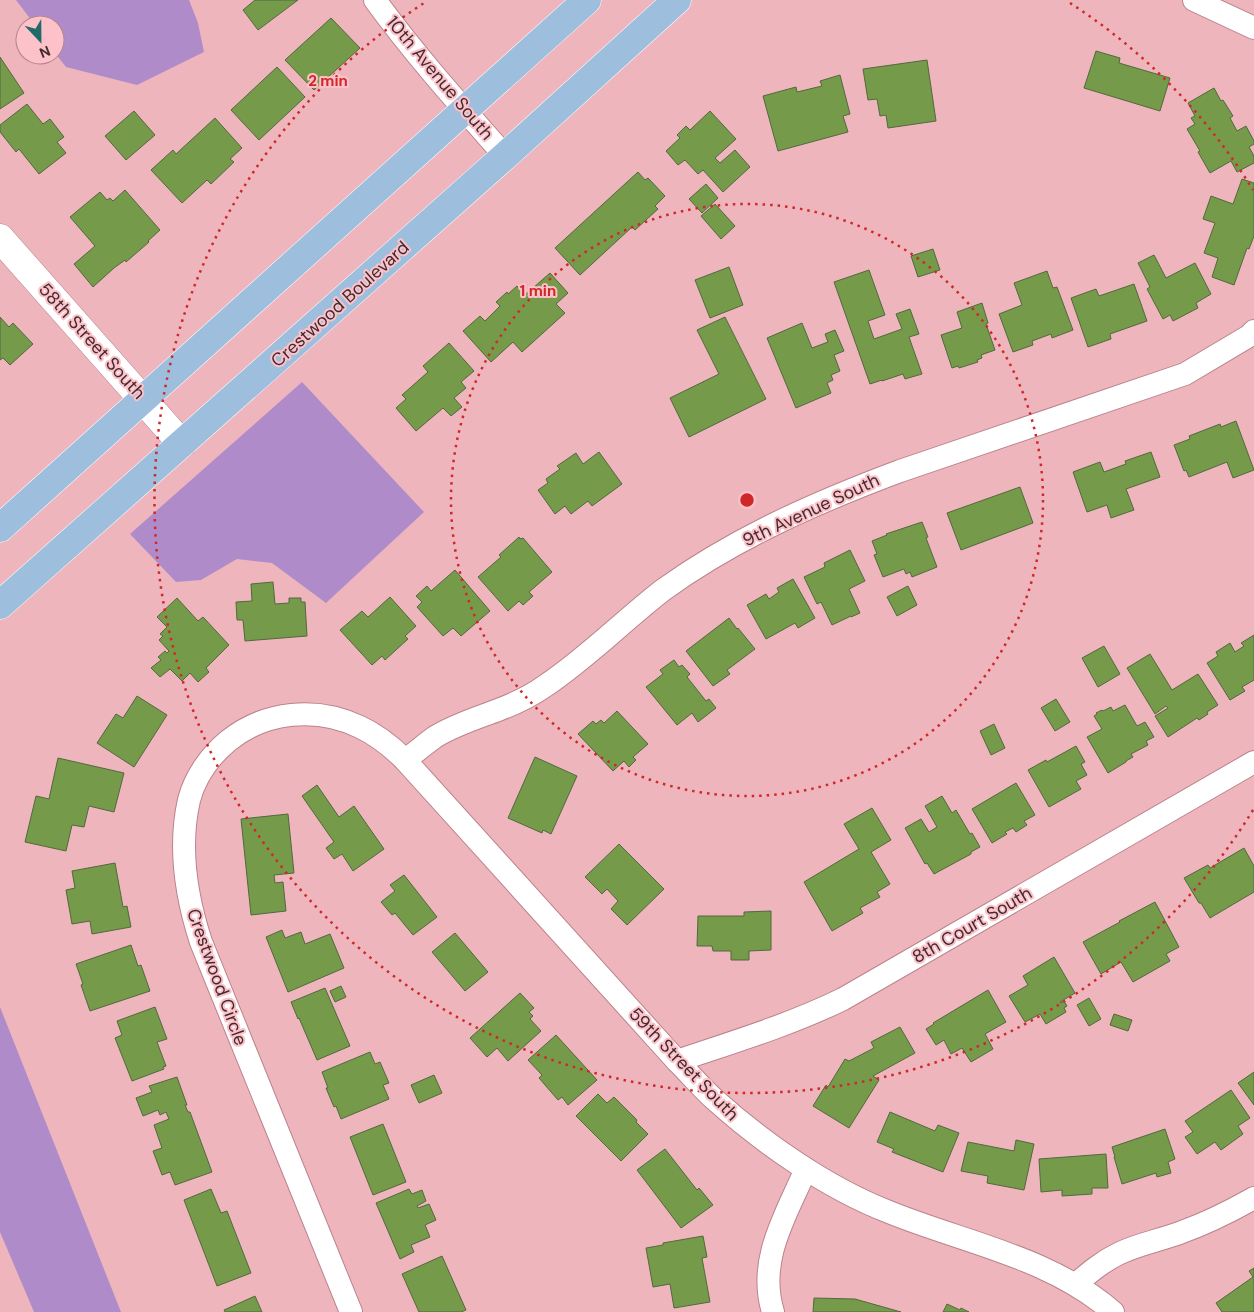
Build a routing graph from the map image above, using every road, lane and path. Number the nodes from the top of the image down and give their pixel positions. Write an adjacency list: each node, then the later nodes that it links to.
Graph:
1 (376, 0): 6 (street, 10th Avenue South)
2 (587, 0): 6 (main road)
3 (677, 0): 7 (main road, Crestwood Boulevard)
4 (1194, 0): 5 (street)
5 (1254, 28)
6 (465, 110): 7 (street, 10th Avenue South); 10 (main road)
7 (505, 156): 11 (main road, Crestwood Boulevard)
8 (0, 238): 10 (street, 58th Street South)
9 (1254, 331): 14 (street, 9th Avenue South)
10 (143, 398): 11 (street, 58th Street South); 12 (main road)
11 (182, 444): 13 (main road, Crestwood Boulevard)
12 (0, 528)
13 (0, 605)
14 (405, 760): 16 (street, 59th Street South); 20 (street, Crestwood Circle)
15 (1254, 762): 16 (street, 8th Court South)
16 (677, 1061): 17 (street, 59th Street South)
17 (806, 1169): 19 (street, 59th Street South); 21 (street)
18 (1254, 1198): 19 (street)
19 (1076, 1284): 22 (street, 59th Street South)
20 (351, 1312)
21 (773, 1312)
22 (1113, 1312)

